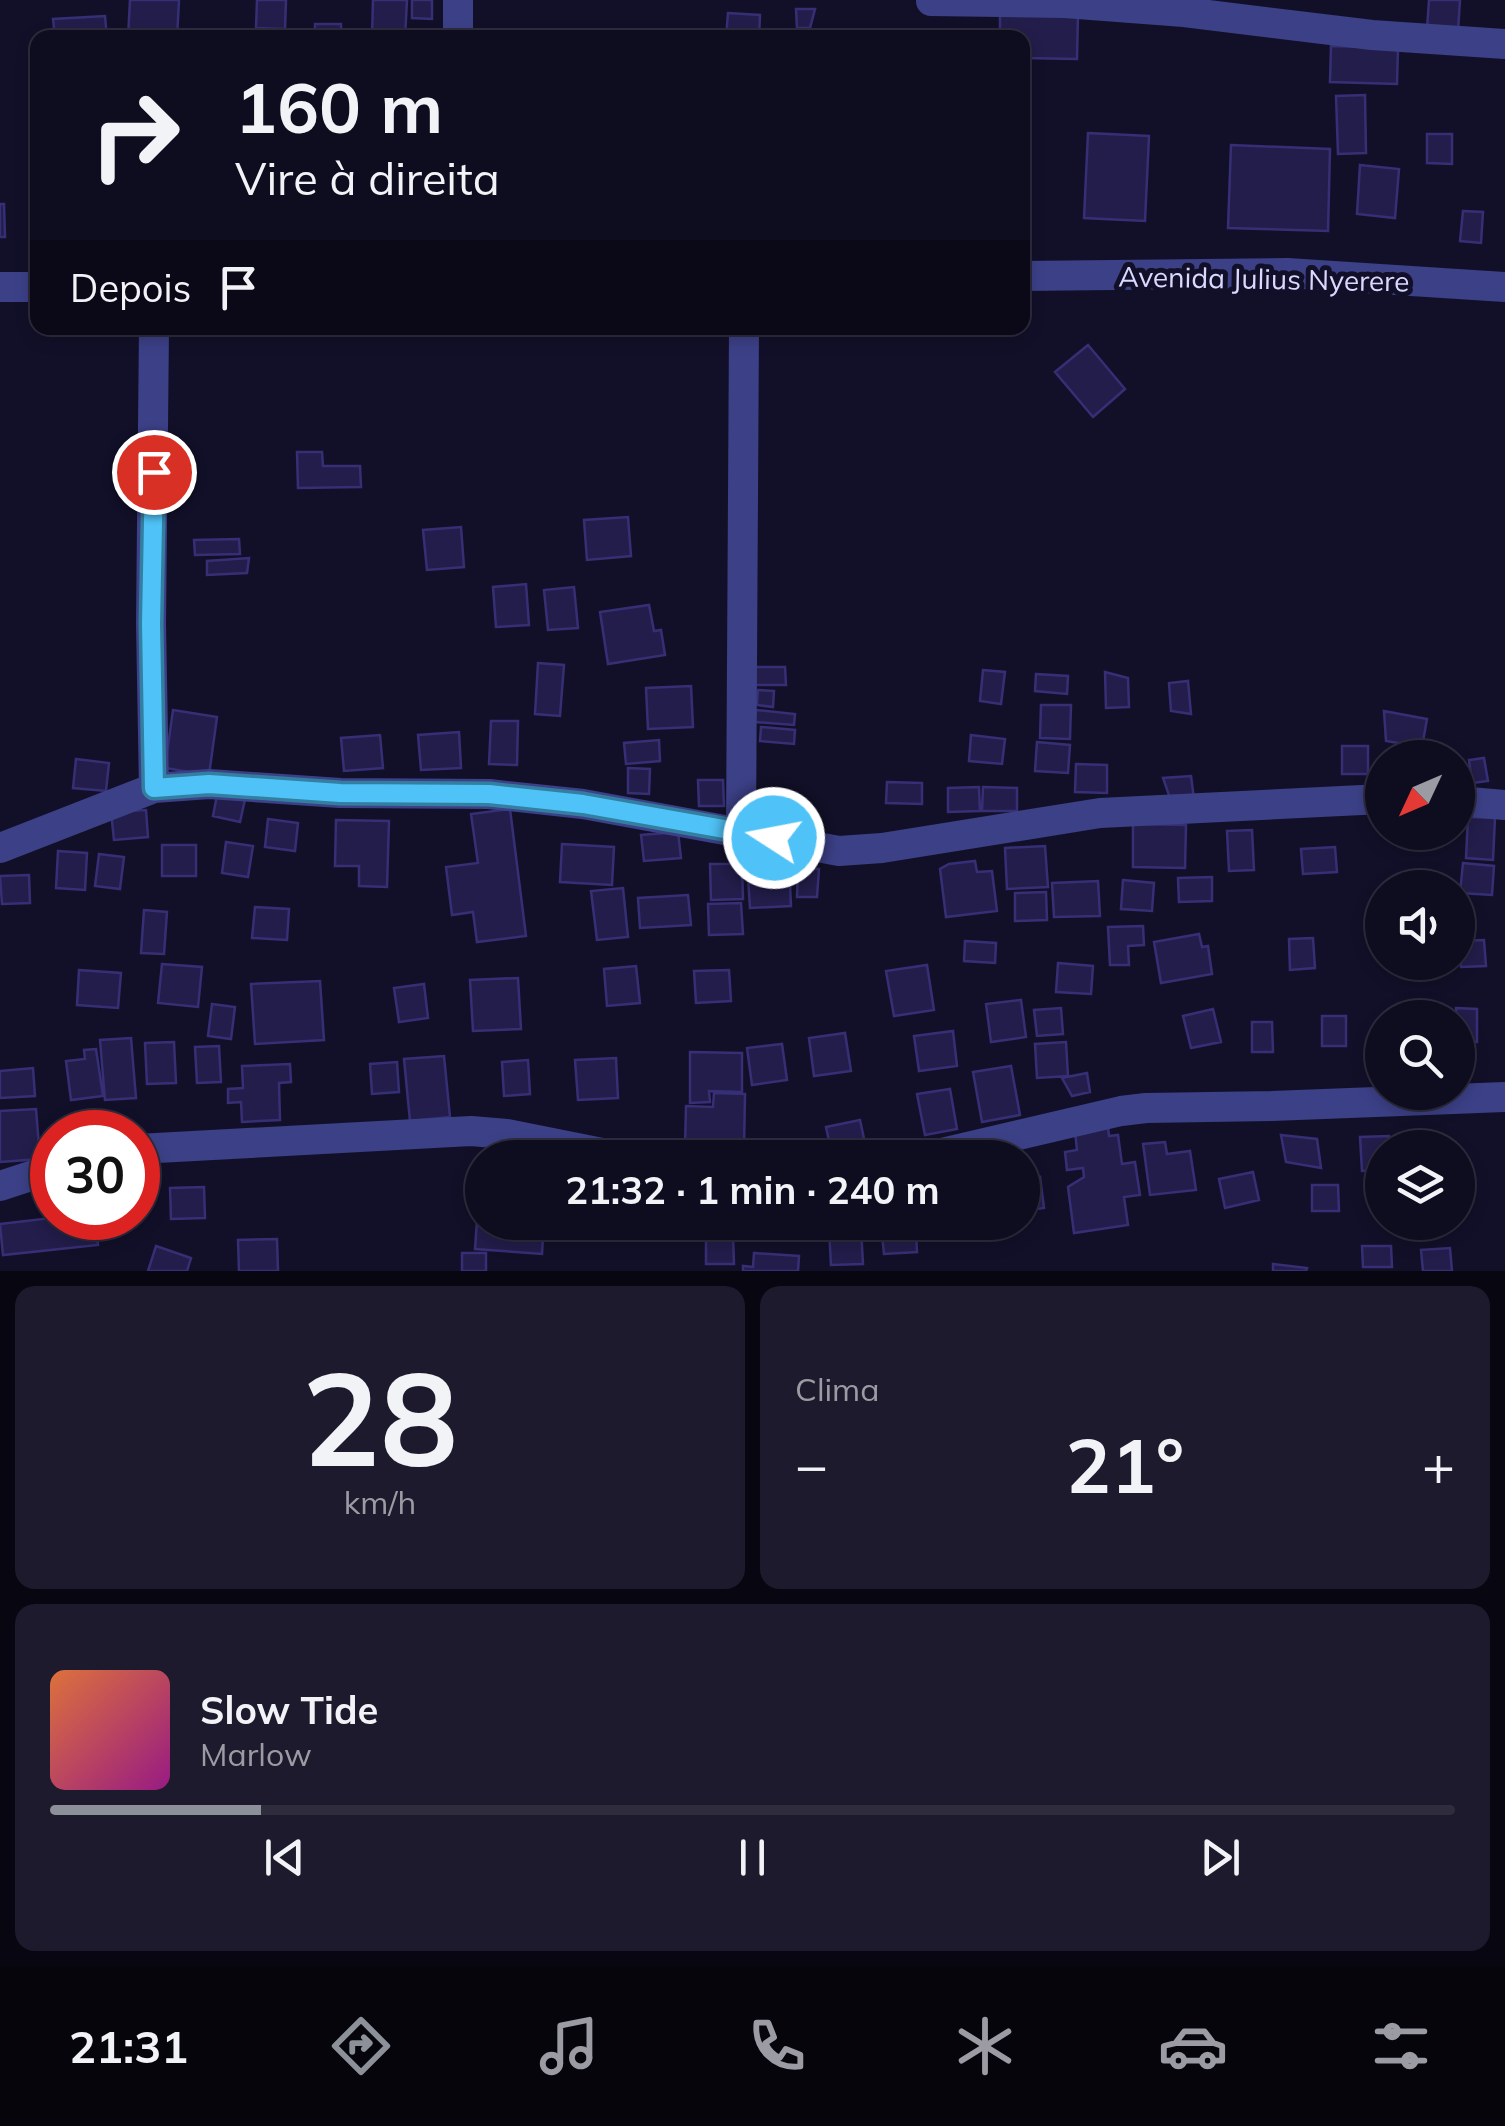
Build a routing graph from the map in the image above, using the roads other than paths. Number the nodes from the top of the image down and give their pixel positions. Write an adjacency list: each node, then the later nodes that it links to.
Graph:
1 (458, 0): 4 (street)
2 (931, 1): 3 (street)
3 (1066, 1): 5 (street)
4 (458, 30)
5 (1505, 44)
6 (1030, 276): 9 (street, Avenida Julius Nyerere)
7 (0, 287): 8 (street)
8 (30, 287)
9 (1505, 287)
10 (154, 335): 12 (street)
11 (744, 335): 16 (street)
12 (154, 788): 16 (street); 17 (street)
13 (1365, 800): 16 (street)
14 (1475, 802): 15 (street)
15 (1505, 805)
16 (742, 832)
17 (0, 848)
18 (1505, 1097): 20 (street)
19 (537, 1140): 21 (street)
20 (996, 1140)
21 (160, 1148)
22 (30, 1176): 23 (street)
23 (0, 1186)

